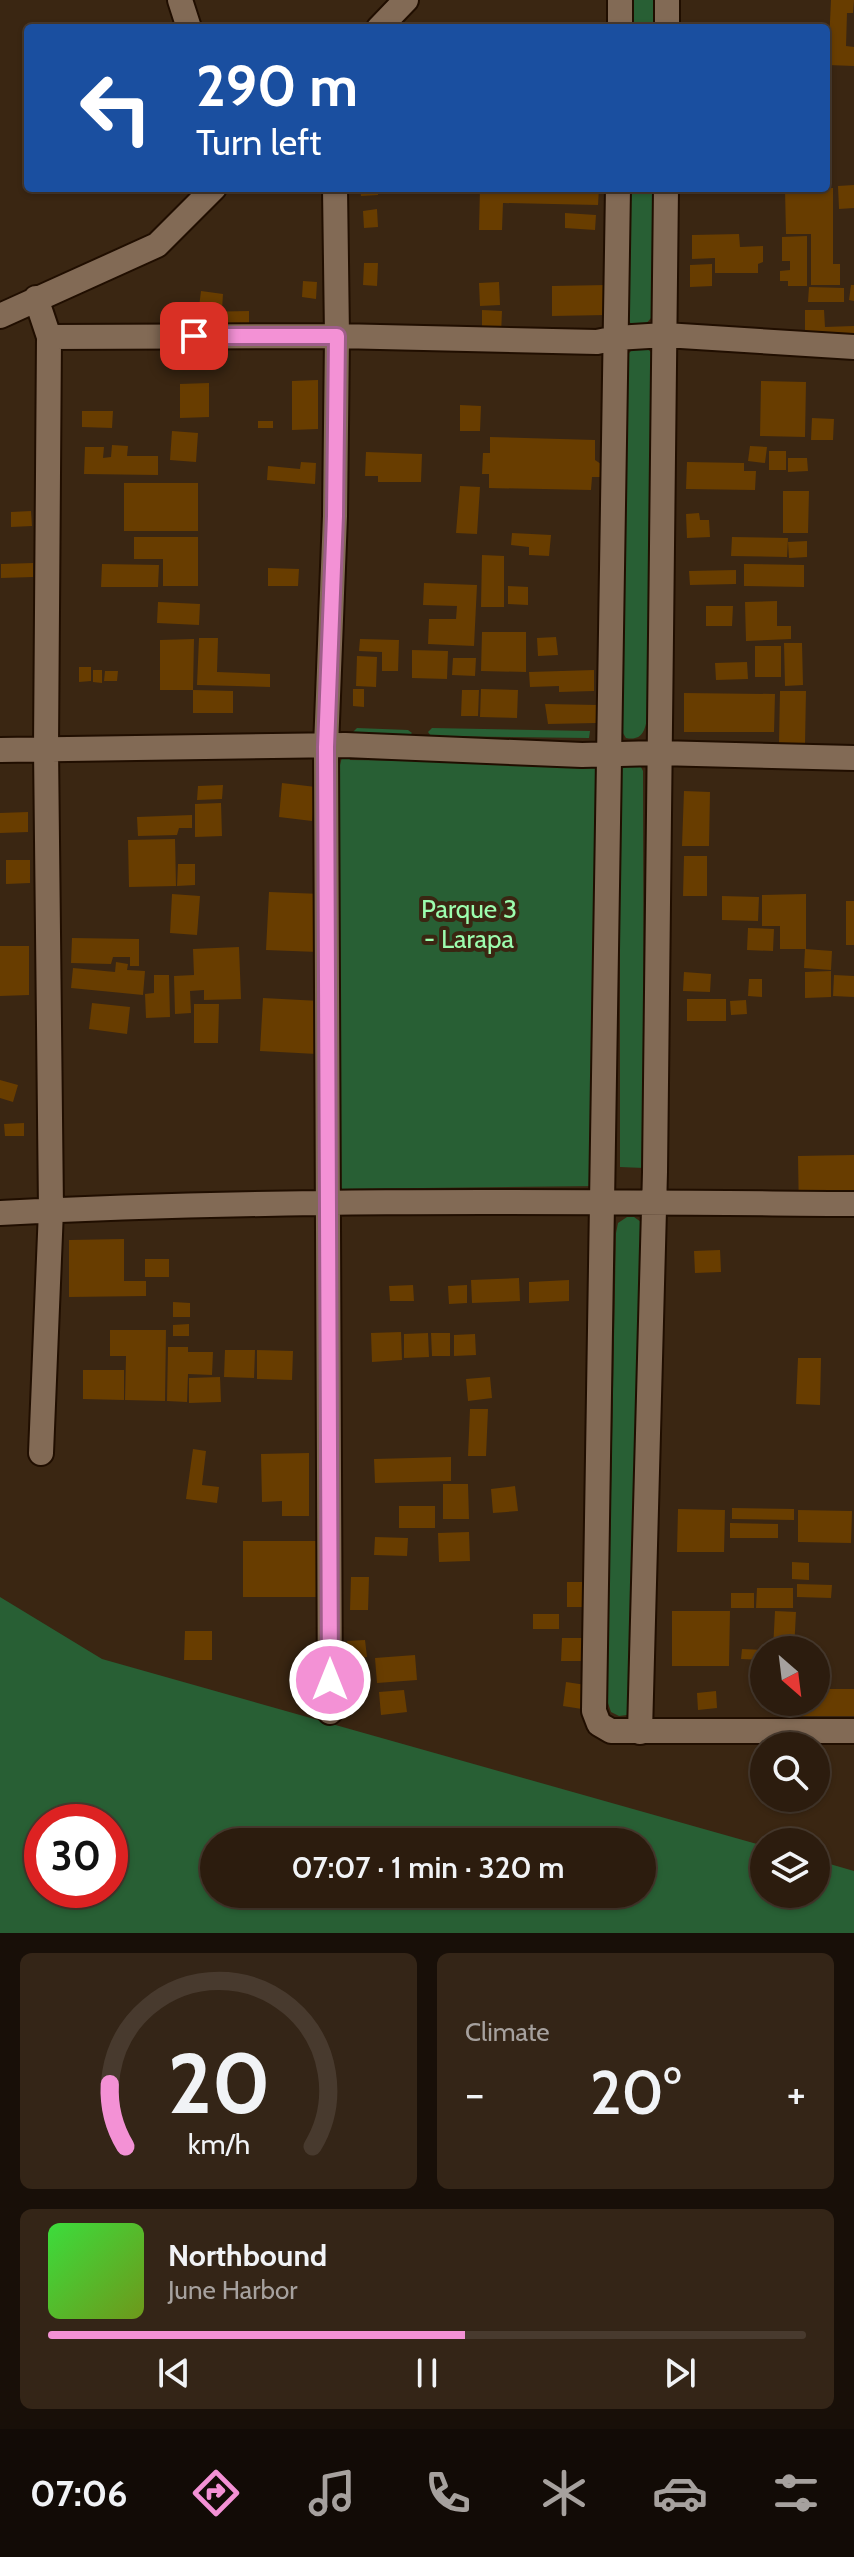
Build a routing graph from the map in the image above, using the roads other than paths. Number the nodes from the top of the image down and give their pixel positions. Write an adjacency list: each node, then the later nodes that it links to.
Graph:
1 (180, 0): 5 (street)
2 (406, 0): 6 (street)
3 (620, 0): 7 (street)
4 (667, 0): 8 (street)
5 (188, 24)
6 (383, 24)
7 (620, 24)
8 (667, 24)
9 (210, 192): 13 (street)
10 (335, 192): 16 (street)
11 (618, 192): 18 (street)
12 (666, 192): 15 (street)
13 (36, 298): 14 (street); 17 (street)
14 (0, 316)
15 (665, 335): 18 (street); 19 (street); 23 (street)
16 (337, 336): 17 (street); 18 (street); 20 (street)
17 (49, 337): 21 (street)
18 (616, 338): 24 (street)
19 (854, 347)
20 (326, 747): 21 (street); 24 (street); 28 (street)
21 (46, 748): 22 (street); 30 (street)
22 (0, 750)
23 (658, 753): 24 (street); 25 (street); 27 (street)
24 (610, 755): 26 (street)
25 (854, 758)
26 (601, 1201): 27 (street); 28 (street); 35 (street)
27 (654, 1202): 29 (street); 35 (street)
28 (328, 1203): 30 (street); 33 (street)
29 (854, 1204)
30 (51, 1210): 31 (street); 32 (street)
31 (0, 1213)
32 (41, 1453)
33 (330, 1712)
34 (854, 1731): 35 (street)
35 (640, 1732)

